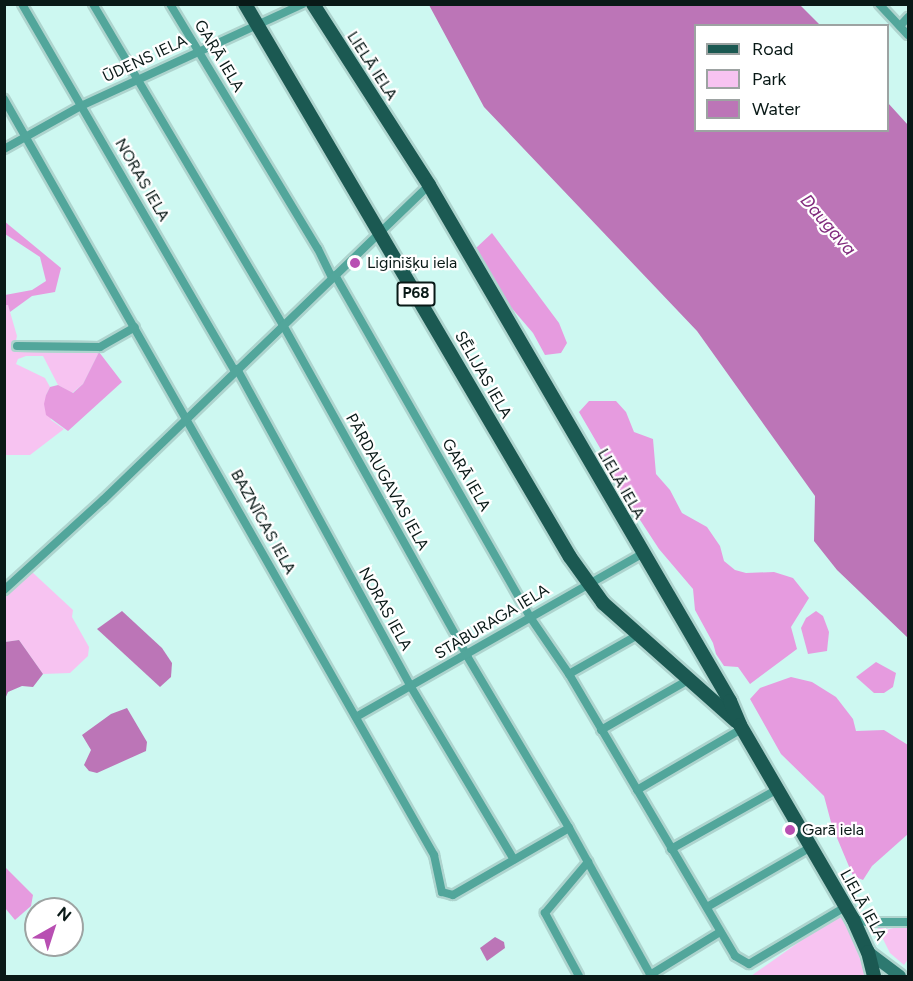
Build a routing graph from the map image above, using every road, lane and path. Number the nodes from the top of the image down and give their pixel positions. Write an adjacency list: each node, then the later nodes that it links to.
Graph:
1 (22, 4): 15 (street, NORAS IELA)
2 (93, 4): 13 (street, PĀRDAUGAVAS IELA)
3 (170, 4): 12 (street, GARĀ IELA)
4 (244, 4): 10 (main road, SĒLIJAS IELA / P68)
5 (303, 4): 10 (street, ŪDENS IELA)
6 (313, 4): 18 (main road, LIELĀ IELA / P68)
7 (879, 4): 9 (street)
8 (909, 17): 9 (street)
9 (900, 26): 11 (street)
10 (258, 27): 12 (street, ŪDENS IELA); 19 (main road, SĒLIJAS IELA / P68)
11 (909, 35)
12 (198, 51): 13 (street, ŪDENS IELA); 20 (street, GARĀ IELA)
13 (138, 79): 15 (street, ŪDENS IELA); 21 (street, PĀRDAUGAVAS IELA)
14 (4, 99): 16 (street, BAZNĪCAS IELA)
15 (81, 106): 16 (street, ŪDENS IELA); 24 (street, NORAS IELA)
16 (27, 136): 17 (street, ŪDENS IELA); 22 (street, BAZNĪCAS IELA)
17 (4, 149)
18 (429, 185): 19 (street); 26 (main road, LIELĀ IELA / P68)
19 (380, 231): 20 (street); 27 (main road, SĒLIJAS IELA / P68)
20 (333, 276): 21 (street); 29 (street, GARĀ IELA)
21 (283, 325): 24 (street); 31 (street, PĀRDAUGAVAS IELA)
22 (135, 327): 23 (street); 25 (street, BAZNĪCAS IELA)
23 (17, 346)
24 (236, 370): 25 (street); 34 (street, NORAS IELA)
25 (187, 417): 28 (street); 35 (street, BAZNĪCAS IELA)
26 (643, 553): 27 (street, STABURAGA IELA); 36 (main road, LIELĀ IELA / P68)
27 (588, 583): 29 (street, STABURAGA IELA); 30 (main road, SĒLIJAS IELA / P68)
28 (4, 590)
29 (530, 617): 31 (street, STABURAGA IELA); 32 (street, GARĀ IELA)
30 (638, 635): 32 (street); 33 (main road, SĒLIJAS IELA / P68)
31 (467, 656): 34 (street, STABURAGA IELA); 40 (street, PĀRDAUGAVAS IELA)
32 (569, 674): 37 (street, GARĀ IELA)
33 (690, 679): 36 (main road, SĒLIJAS IELA / P68); 37 (street)
34 (411, 687): 35 (street, STABURAGA IELA); 43 (street, NORAS IELA)
35 (356, 717): 43 (street, BAZNĪCAS IELA)
36 (741, 726): 38 (main road, LIELĀ IELA / P68); 39 (street)
37 (602, 730): 39 (street, GARĀ IELA)
38 (778, 789): 41 (main road, LIELĀ IELA / P68); 42 (street)
39 (637, 790): 42 (street, GARĀ IELA)
40 (569, 828): 43 (street); 44 (street, PĀRDAUGAVAS IELA)
41 (811, 847): 45 (main road, LIELĀ IELA / P68); 46 (street)
42 (671, 849): 46 (street, GARĀ IELA)
43 (514, 860)
44 (588, 862): 51 (street); 52 (street, PĀRDAUGAVAS IELA)
45 (845, 907): 47 (main road, LIELĀ IELA / P68); 49 (street, GARĀ IELA)
46 (706, 908): 49 (street, GARĀ IELA)
47 (853, 919): 48 (street); 50 (main road, LIELĀ IELA / P68)
48 (909, 922)
49 (720, 932): 52 (street)
50 (868, 952): 53 (main road, P68); 54 (street, LIELĀ IELA)
51 (579, 976)
52 (651, 976)
53 (874, 976)
54 (900, 976)

